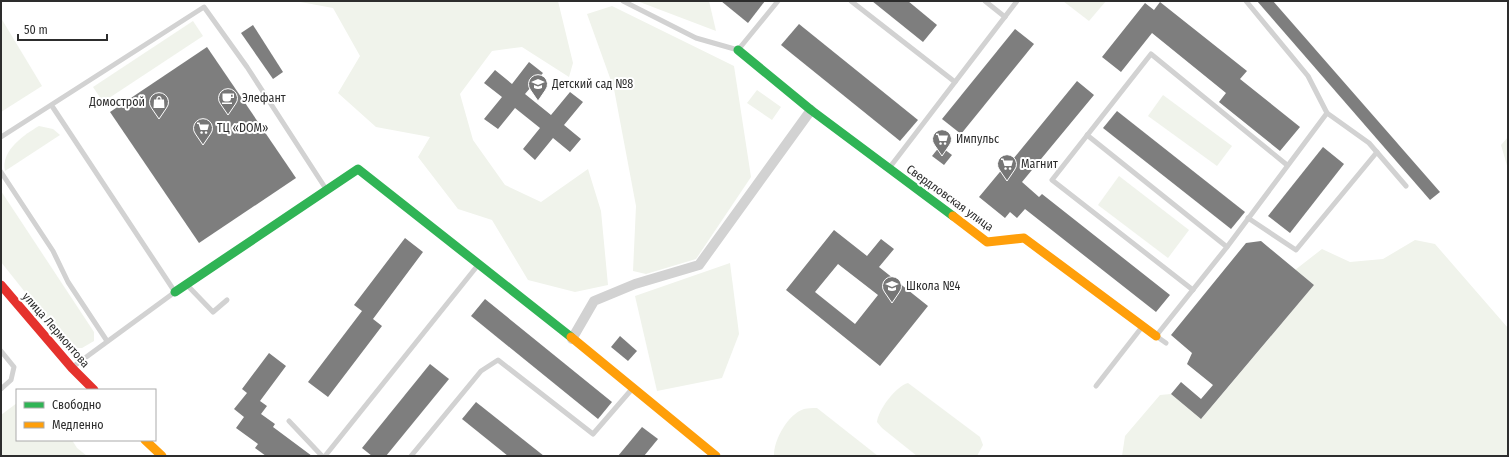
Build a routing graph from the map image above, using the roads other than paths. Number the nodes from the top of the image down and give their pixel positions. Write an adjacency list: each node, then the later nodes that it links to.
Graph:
1 (623, 1): 8 (lane)
2 (778, 1): 8 (lane)
3 (851, 1): 9 (lane)
4 (984, 1): 7 (lane)
5 (1017, 1): 7 (lane)
6 (1246, 1): 12 (lane)
7 (1004, 18): 9 (lane)
8 (738, 50): 11 (street, Свердловская улица)
9 (955, 82): 17 (lane)
10 (52, 106): 14 (lane); 20 (lane); 27 (lane)
11 (811, 110): 17 (street, Свердловская улица); 31 (street)
12 (1327, 113): 15 (lane); 16 (lane)
13 (1087, 135): 16 (lane); 22 (lane); 26 (lane)
14 (1, 137)
15 (1377, 152): 19 (lane); 21 (lane)
16 (1287, 165): 21 (lane)
17 (888, 168): 29 (street, Свердловская улица)
18 (1, 172): 32 (lane)
19 (1406, 186)
20 (326, 190): 23 (street); 24 (street)
21 (1248, 218): 22 (lane)
22 (1227, 247): 26 (lane)
23 (479, 264): 31 (street); 44 (lane)
24 (186, 284): 27 (street); 28 (lane)
25 (1, 285): 35 (street, улица Лермонтова)
26 (1193, 290): 30 (lane)
27 (175, 292): 32 (lane)
28 (227, 300)
29 (1143, 326): 30 (street, Свердловская улица); 36 (lane)
30 (1156, 336): 33 (lane)
31 (572, 339): 37 (street)
32 (107, 341): 35 (lane)
33 (1166, 343)
34 (1, 351): 38 (lane)
35 (72, 368): 39 (street, улица Лермонтова)
36 (1096, 386)
37 (633, 388): 45 (lane); 46 (street)
38 (1, 389)
39 (93, 389)
40 (289, 421): 43 (lane)
41 (146, 441): 42 (street)
42 (162, 456)
43 (322, 456)
44 (325, 456)
45 (411, 456)
46 (716, 456)

